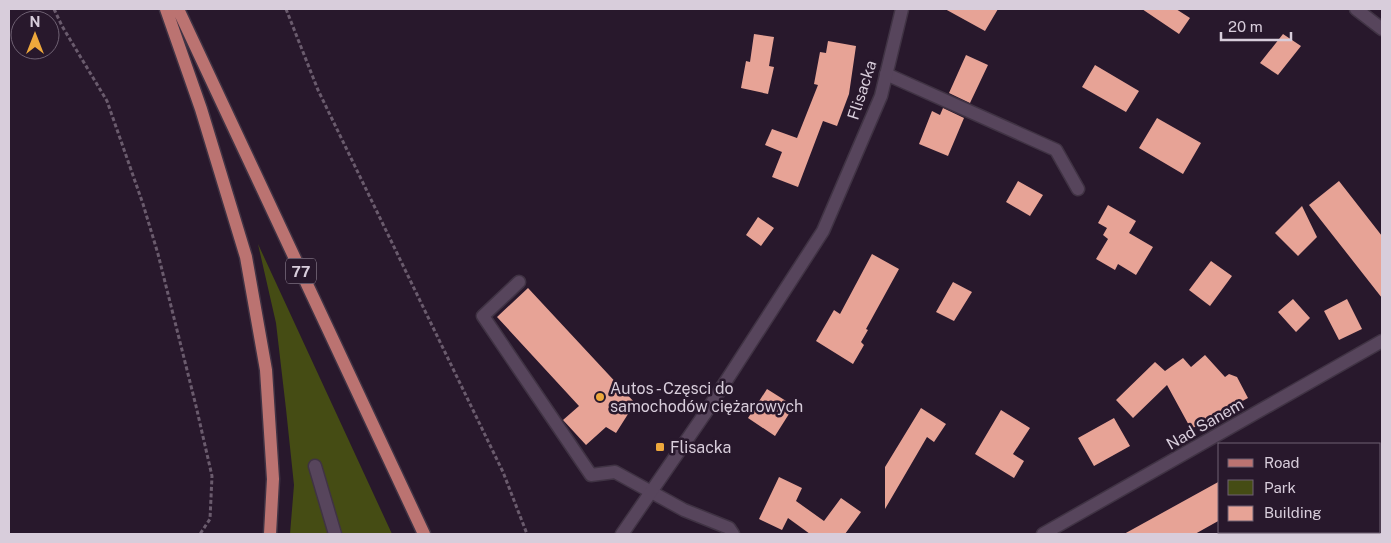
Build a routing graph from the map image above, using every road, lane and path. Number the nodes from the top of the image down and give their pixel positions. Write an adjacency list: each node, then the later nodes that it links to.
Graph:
1 (54, 9): 14 (path)
2 (166, 9): 15 (main road)
3 (178, 9): 17 (main road, 77)
4 (286, 9): 18 (path)
5 (902, 9): 8 (street, Flisacka)
6 (1356, 9): 7 (street)
7 (1382, 29)
8 (886, 74): 9 (street); 13 (street, Flisacka)
9 (1078, 189)
10 (519, 282): 13 (street)
11 (1382, 341): 21 (street, Nad Sanem)
12 (315, 466): 16 (street)
13 (651, 492): 19 (street, Flisacka); 20 (street)
14 (200, 534)
15 (270, 534)
16 (335, 534)
17 (424, 534)
18 (527, 534)
19 (622, 534)
20 (733, 534)
21 (1043, 534)

